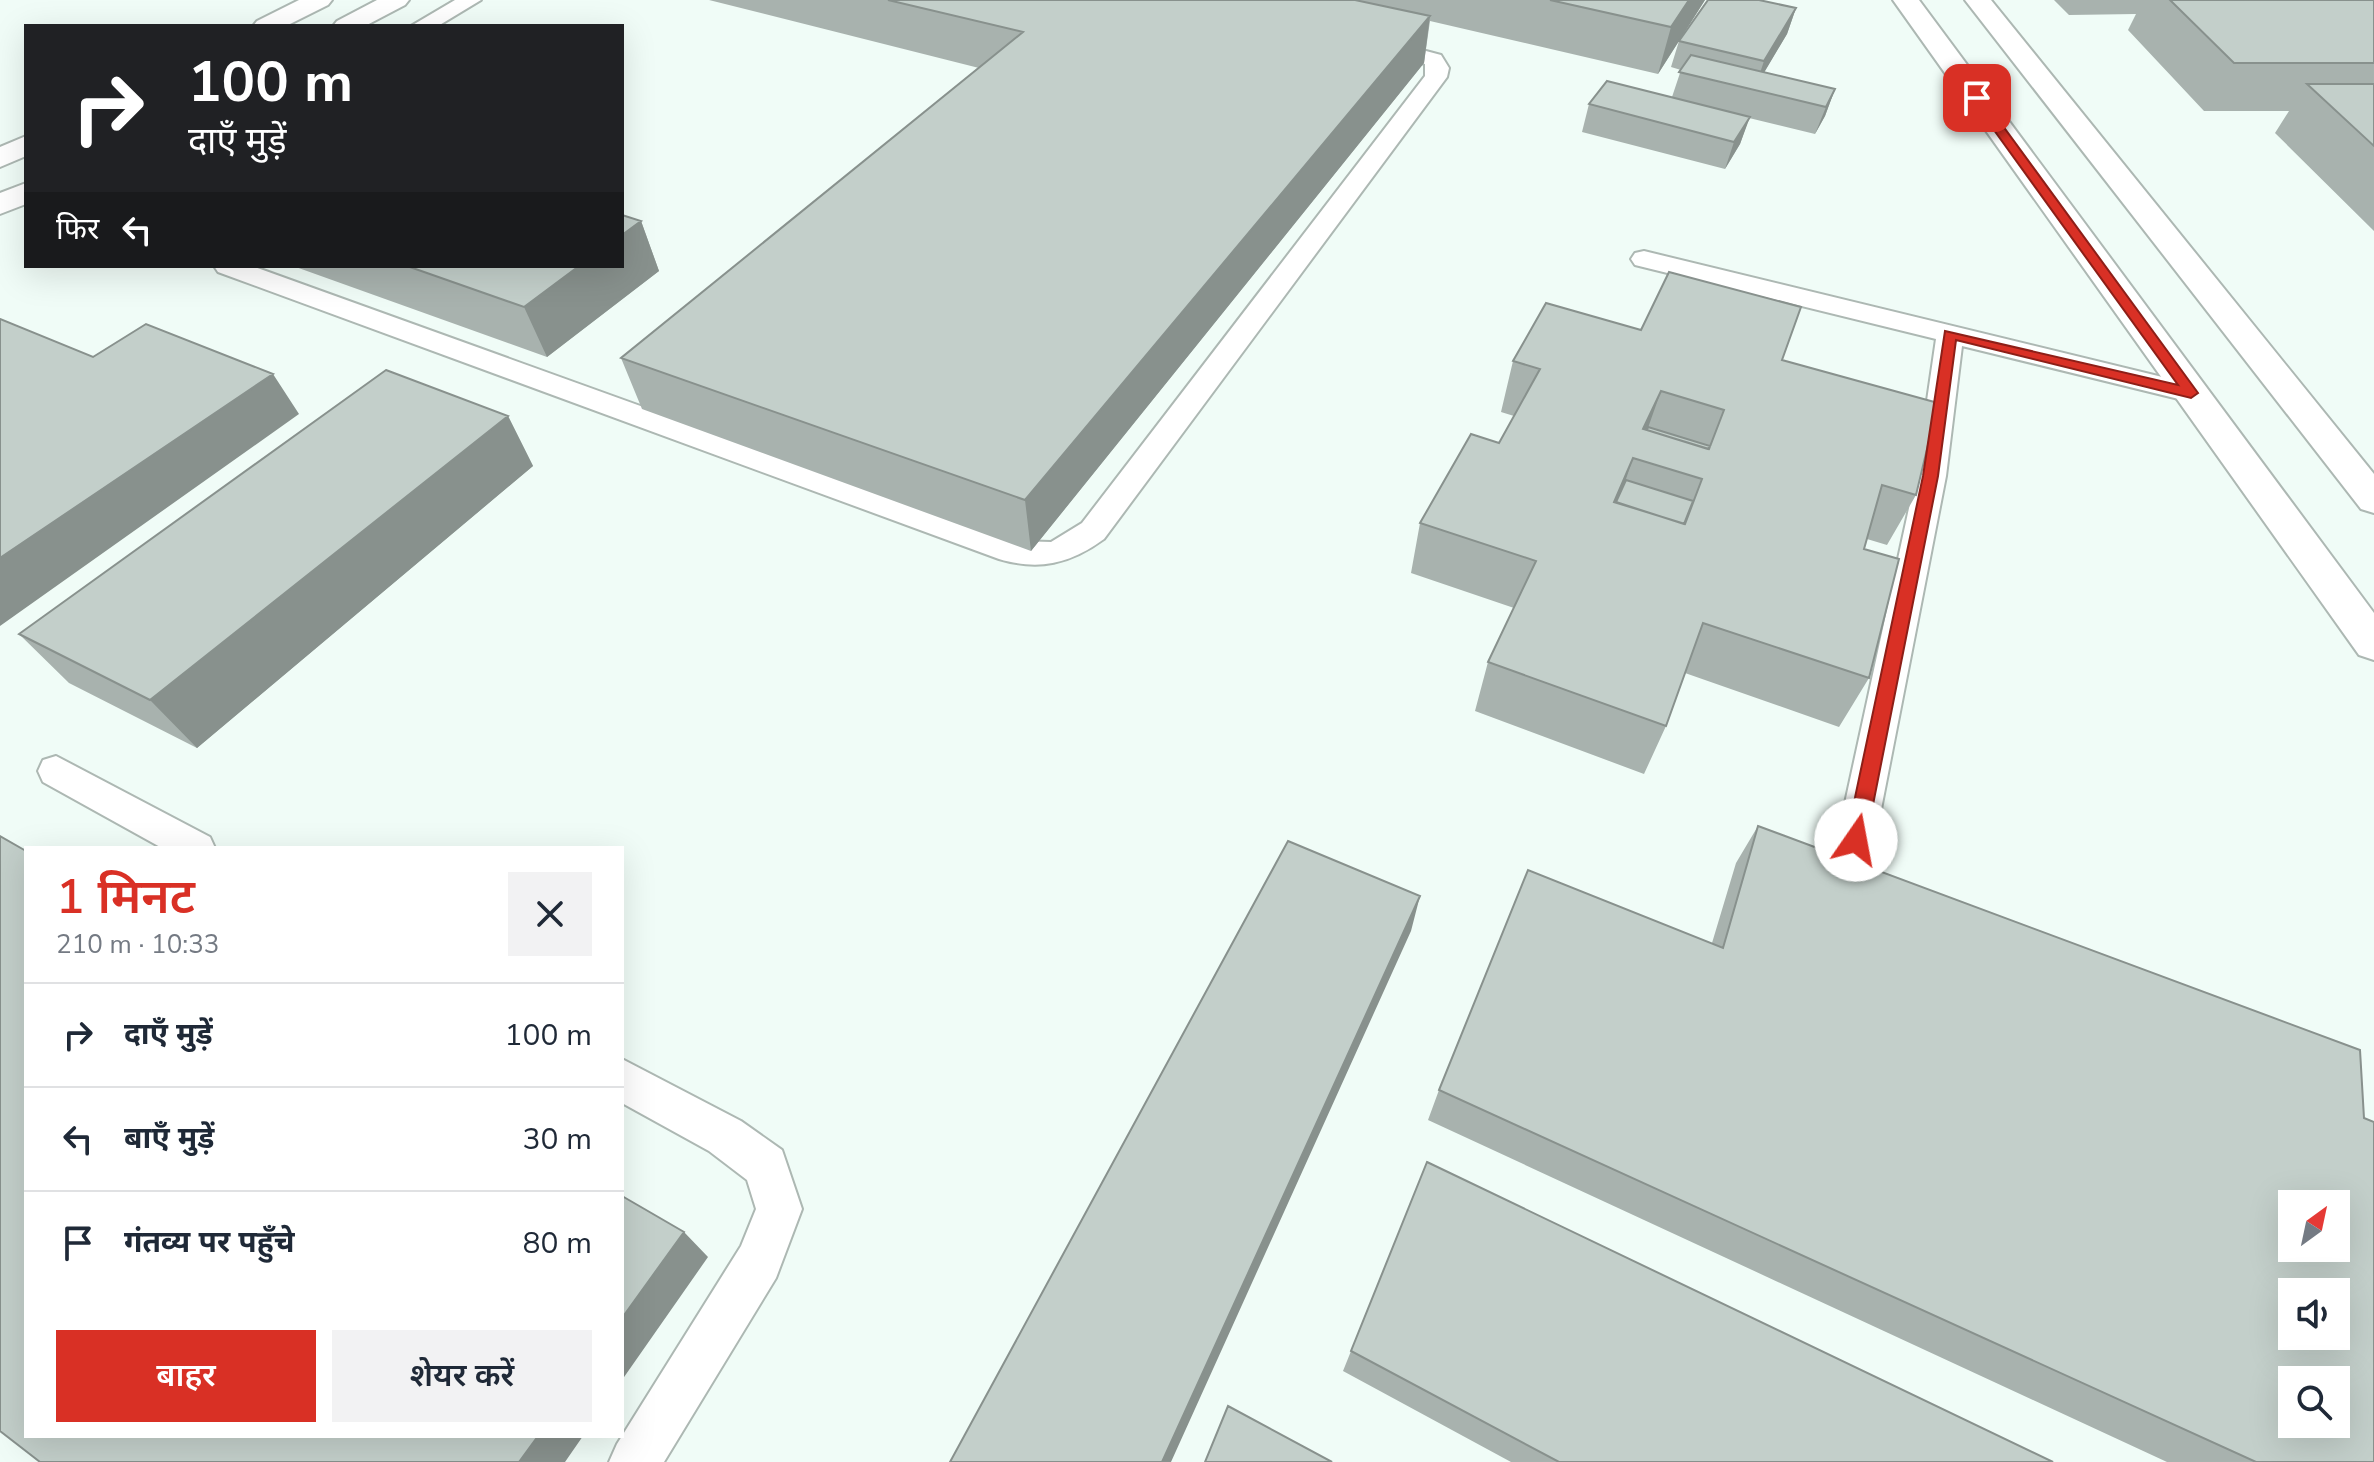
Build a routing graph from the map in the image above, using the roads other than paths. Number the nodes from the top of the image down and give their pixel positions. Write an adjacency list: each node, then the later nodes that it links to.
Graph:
1 (319, 0): 6 (street)
2 (396, 0): 7 (street)
3 (471, 0): 8 (lane)
4 (1906, 0): 17 (street)
5 (1978, 0): 18 (street)
6 (270, 24)
7 (350, 24)
8 (426, 24)
9 (1346, 37): 15 (lane)
10 (24, 146): 11 (street)
11 (0, 158)
12 (24, 193): 13 (street)
13 (0, 205)
14 (1644, 259): 16 (lane)
15 (232, 268)
16 (1950, 334): 17 (lane); 21 (lane)
17 (2191, 393): 19 (street)
18 (2374, 500)
19 (2374, 644)
20 (56, 771): 22 (lane)
21 (1856, 840)
22 (192, 846)
23 (624, 1081): 24 (lane)
24 (635, 1462)

